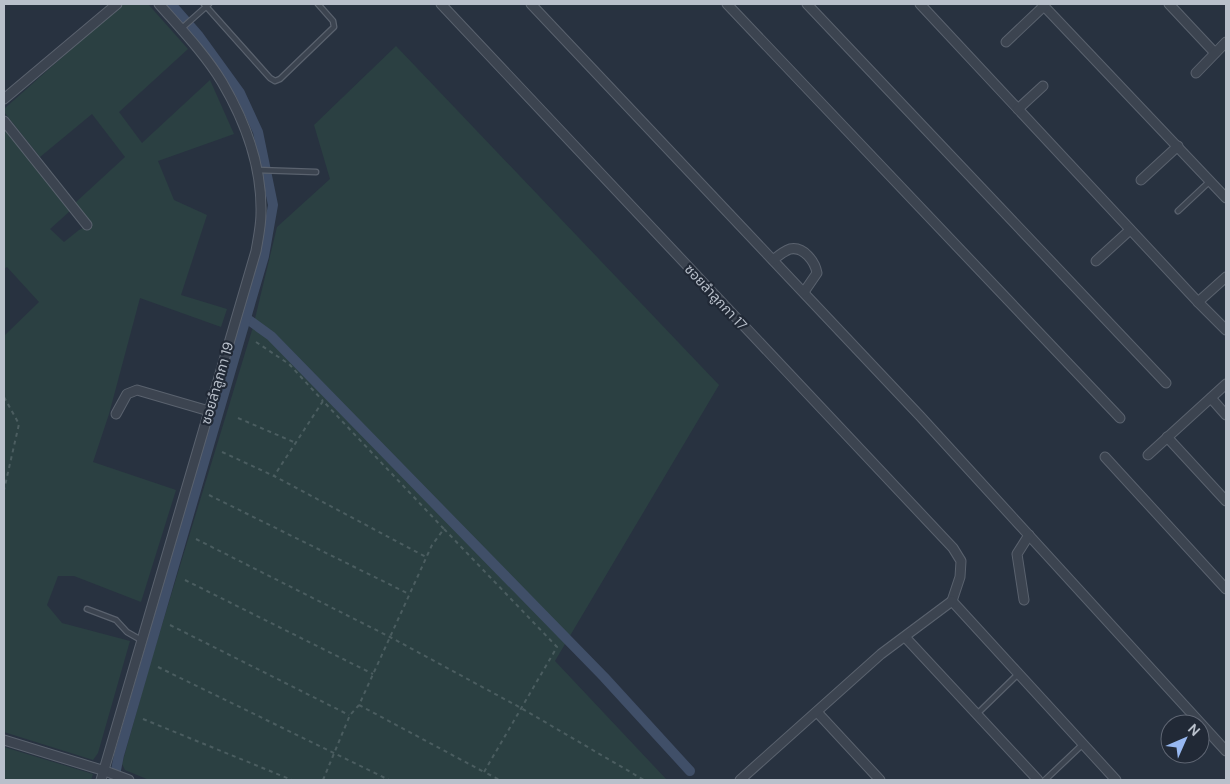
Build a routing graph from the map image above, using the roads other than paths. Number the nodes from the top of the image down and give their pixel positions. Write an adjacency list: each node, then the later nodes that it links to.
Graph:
1 (117, 4): 18 (street)
2 (160, 4): 12 (street, ซอยลำลูกกา 19)
3 (318, 4): 10 (lane)
4 (441, 4): 50 (street, ซอยลำลูกกา 17)
5 (531, 4): 30 (street)
6 (727, 4): 42 (street)
7 (807, 4): 36 (street)
8 (920, 4): 19 (street)
9 (1169, 4): 15 (street)
10 (206, 5): 12 (lane)
11 (1043, 5): 13 (street); 21 (street)
12 (184, 27): 22 (street, ซอยลำลูกกา 19)
13 (1006, 42)
14 (1226, 42): 15 (street)
15 (1215, 53): 16 (street)
16 (1196, 73)
17 (1043, 86): 19 (street)
18 (4, 99)
19 (1018, 109): 29 (street)
20 (4, 121): 28 (street)
21 (1178, 146): 24 (street); 25 (street)
22 (261, 170): 23 (lane); 39 (street, ซอยลำลูกกา 19)
23 (316, 172)
24 (1141, 180)
25 (1210, 181): 26 (street); 27 (lane)
26 (1226, 198)
27 (1178, 211)
28 (87, 224)
29 (1130, 230): 31 (street); 34 (street)
30 (773, 260): 33 (street); 33 (street)
31 (1096, 261)
32 (1226, 277): 34 (street)
33 (804, 292): 47 (street)
34 (1198, 302): 35 (street)
35 (1226, 330)
36 (1166, 383)
37 (1226, 384): 38 (street)
38 (1211, 398): 41 (street); 43 (street)
39 (209, 411): 40 (street); 53 (street, ซอยลำลูกกา 19)
40 (116, 414)
41 (1226, 414)
42 (1120, 418)
43 (1167, 437): 44 (street); 46 (street)
44 (1148, 455)
45 (1105, 457): 48 (street)
46 (1226, 501)
47 (1029, 534): 49 (street); 59 (street)
48 (1226, 589)
49 (1024, 600)
50 (952, 601): 52 (street); 54 (street)
51 (86, 609): 53 (lane)
52 (905, 637): 55 (street); 56 (street)
53 (141, 640): 60 (street, ซอยลำลูกกา 19)
54 (1018, 674): 56 (lane); 58 (street)
55 (817, 712): 63 (street); 64 (street)
56 (977, 714): 65 (street)
57 (4, 740): 60 (street)
58 (1083, 744): 66 (lane); 67 (street)
59 (1226, 752)
60 (108, 772): 61 (street); 62 (street, ซอยลำลูกกา 19)
61 (126, 779)
62 (101, 780)
63 (740, 780)
64 (880, 780)
65 (1038, 780)
66 (1045, 780)
67 (1116, 780)

